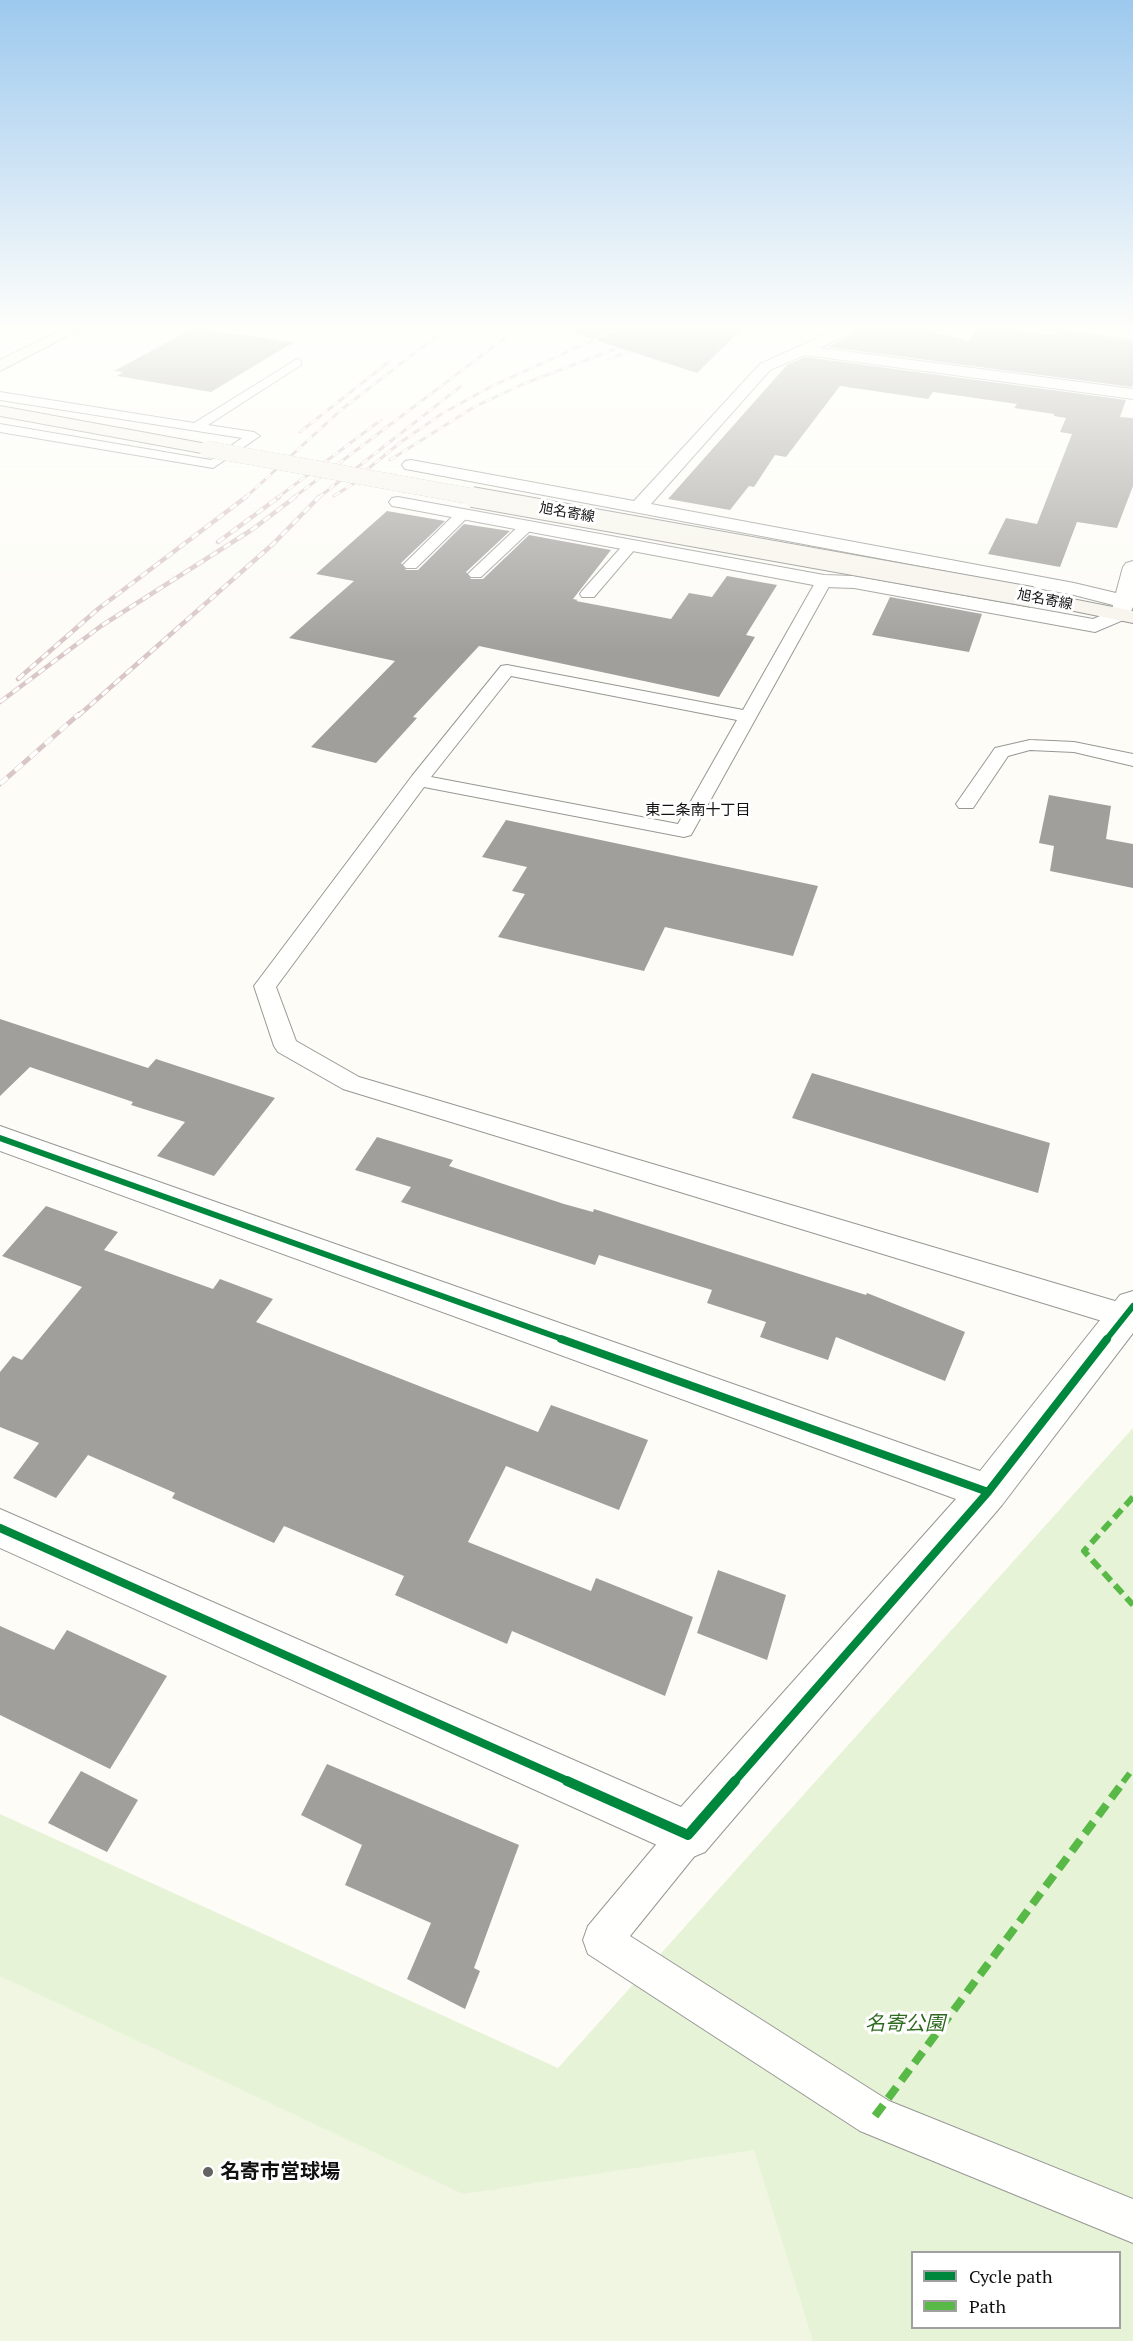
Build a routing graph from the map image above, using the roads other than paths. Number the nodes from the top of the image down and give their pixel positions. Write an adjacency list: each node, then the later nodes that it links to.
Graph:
1 (37, 434): 3 (lane)
2 (130, 434): 16 (main road, 旭名寄線, bridge)
3 (244, 434)
4 (704, 434): 7 (street)
5 (411, 465): 7 (street)
6 (398, 502): 8 (street)
7 (638, 508): 16 (street)
8 (463, 514): 9 (street); 11 (lane)
9 (527, 526): 10 (street); 13 (lane)
10 (630, 546): 14 (street); 15 (lane)
11 (411, 565)
12 (1133, 567): 16 (street)
13 (476, 574)
14 (824, 581): 16 (street); 17 (lane)
15 (588, 594)
16 (1125, 610)
17 (749, 717): 19 (lane); 19 (lane)
18 (1133, 760): 20 (lane)
19 (419, 780): 22 (lane)
20 (966, 804)
21 (0, 1138): 23 (street)
22 (1129, 1311): 23 (street)
23 (988, 1492): 25 (street)
24 (0, 1528): 25 (street)
25 (688, 1835): 26 (lane)
26 (1133, 2221)

